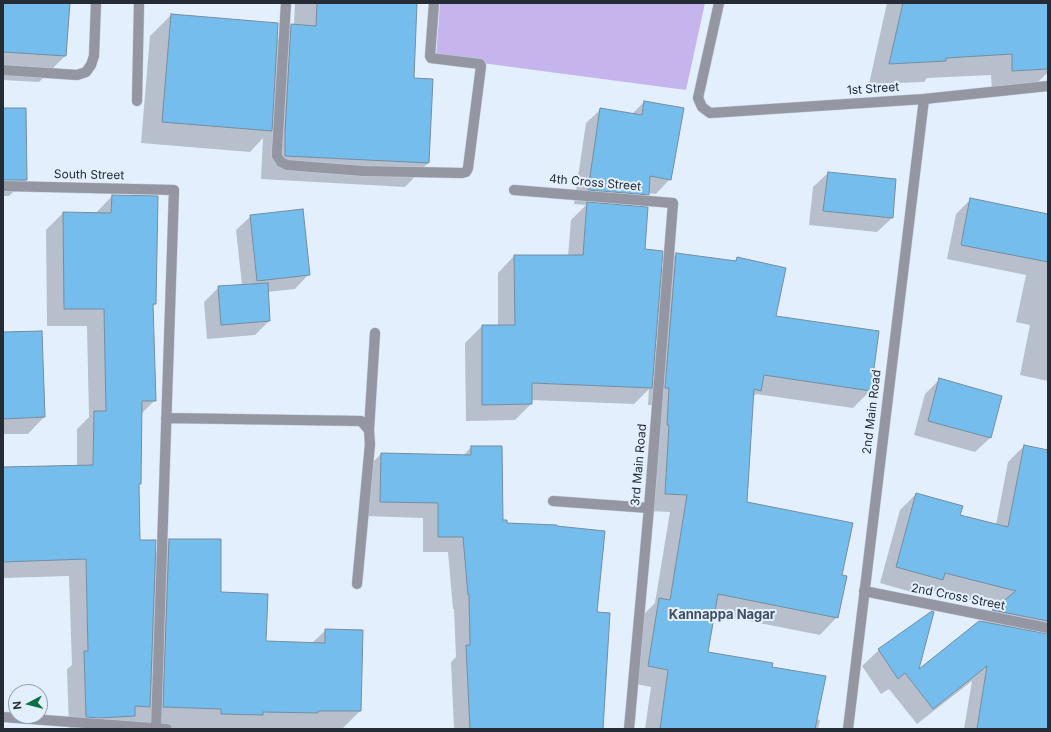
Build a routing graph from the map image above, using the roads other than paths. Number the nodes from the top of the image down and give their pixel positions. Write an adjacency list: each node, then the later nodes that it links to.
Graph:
1 (96, 3): 6 (street)
2 (139, 3): 9 (street)
3 (286, 3): 4 (street)
4 (434, 3)
5 (719, 3): 8 (street, 1st Street)
6 (3, 70)
7 (1048, 86): 8 (street, 1st Street)
8 (924, 99): 19 (street, 2nd Main Road)
9 (137, 102)
10 (3, 186): 14 (street, South Street)
11 (514, 190): 12 (street, 4th Cross Street)
12 (673, 203): 17 (street, 3rd Main Road)
13 (375, 333): 15 (street)
14 (166, 418): 15 (street); 23 (street)
15 (369, 430): 18 (street)
16 (553, 501): 17 (street)
17 (648, 508): 25 (street, 3rd Main Road)
18 (357, 584)
19 (864, 591): 20 (street, 2nd Cross Street); 26 (street, 2nd Main Road)
20 (1048, 628)
21 (3, 717): 22 (street)
22 (72, 726): 23 (street)
23 (156, 728): 24 (street)
24 (167, 729)
25 (629, 729)
26 (848, 729)

